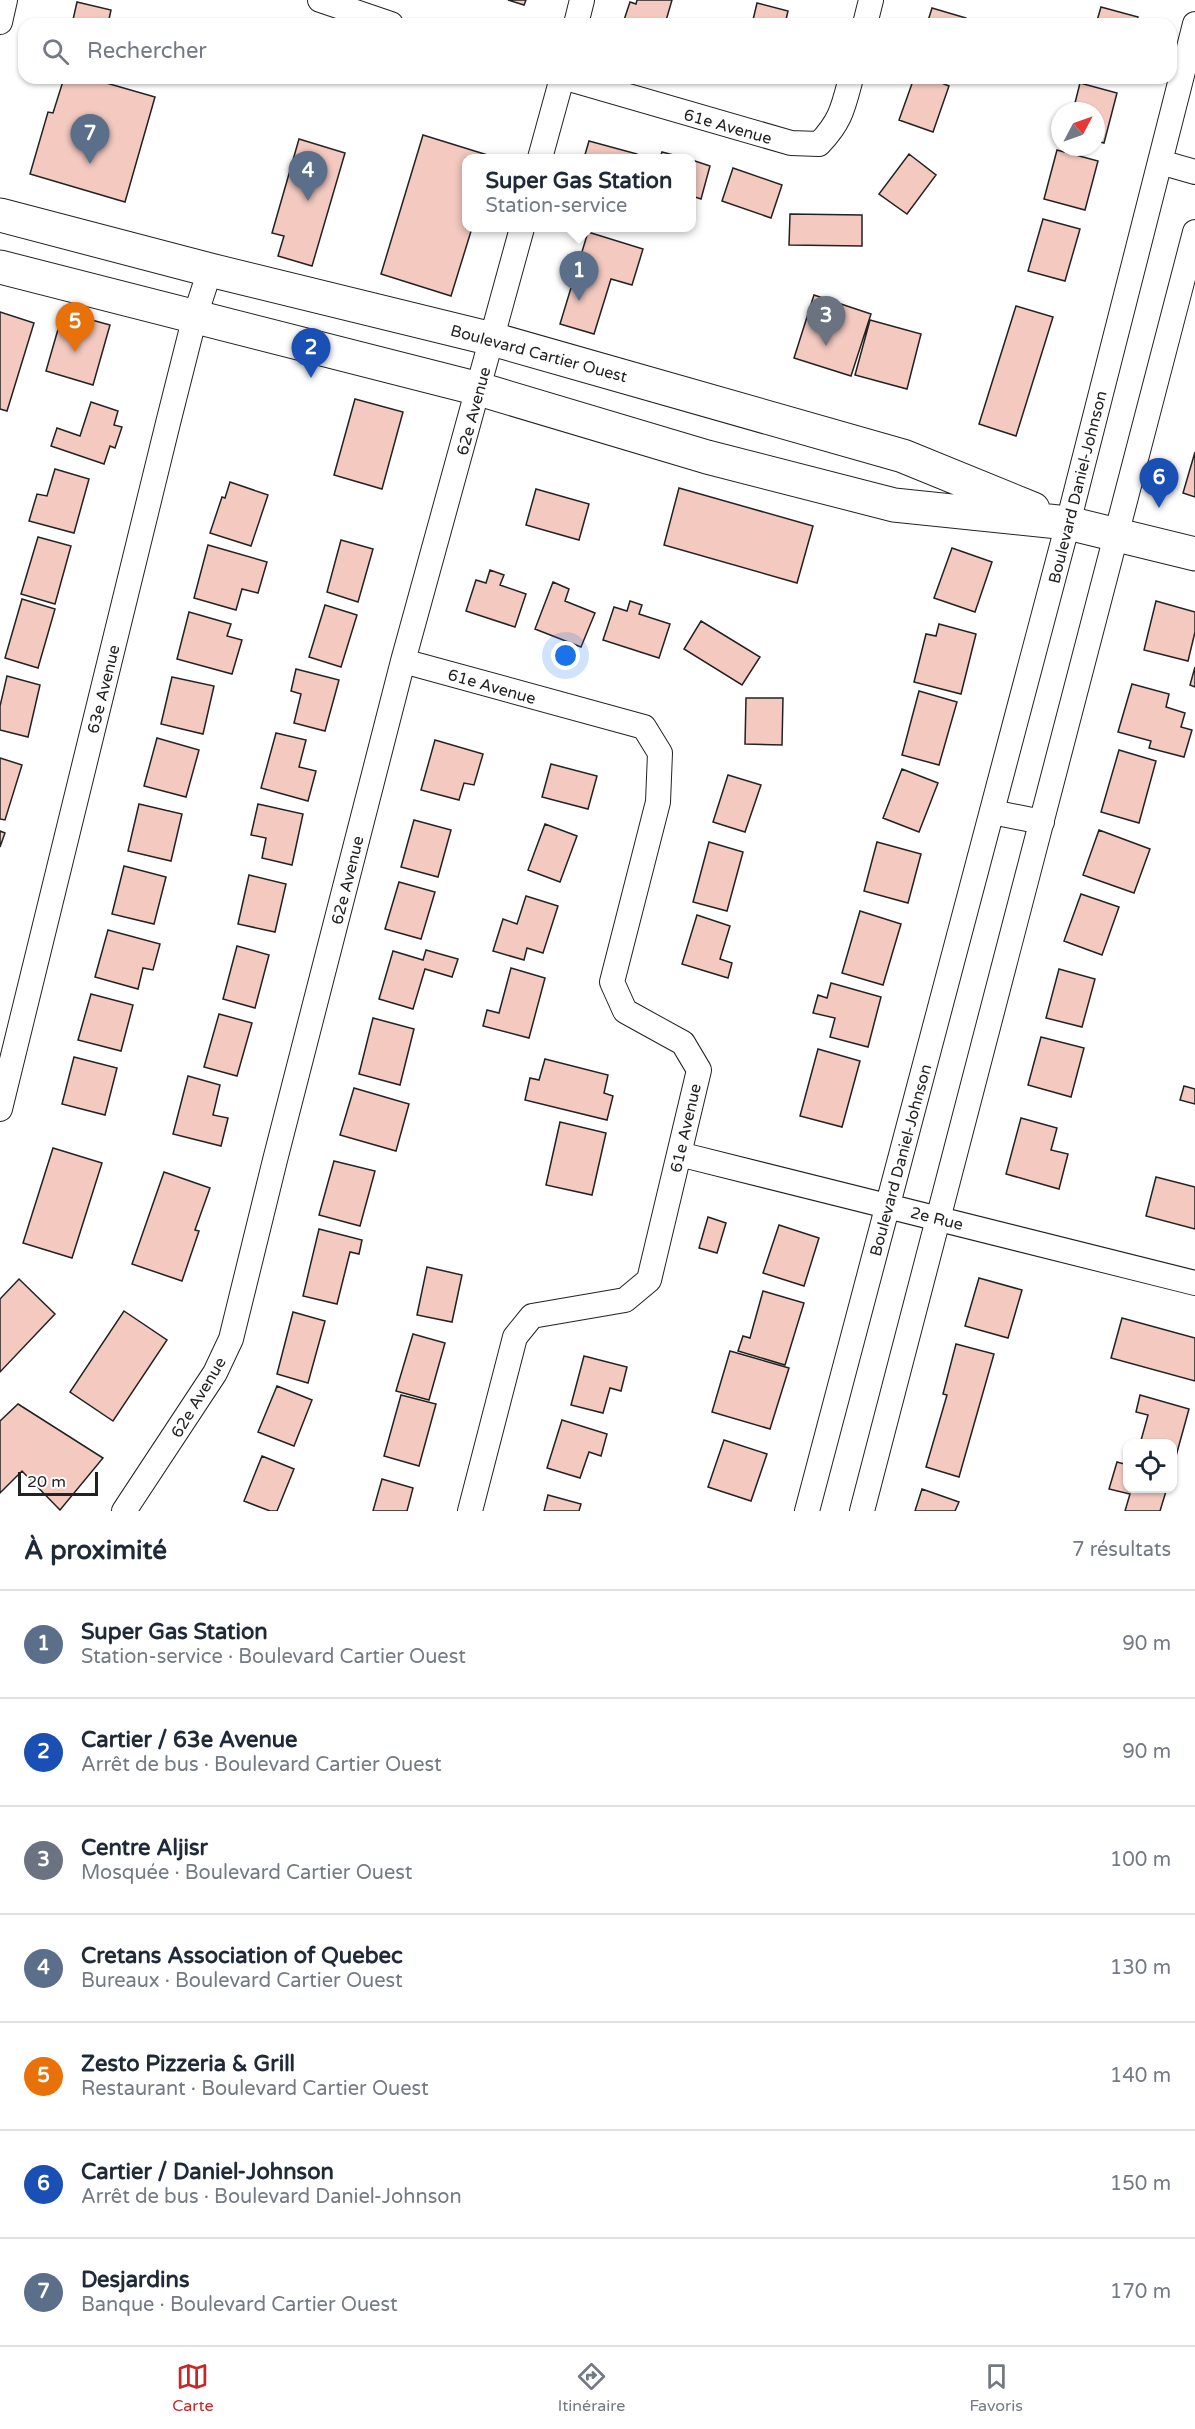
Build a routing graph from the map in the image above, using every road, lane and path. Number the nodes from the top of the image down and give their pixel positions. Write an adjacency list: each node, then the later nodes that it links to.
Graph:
1 (5, 0): 8 (street)
2 (320, 0): 5 (street)
3 (582, 0): 6 (street)
4 (871, 0): 7 (street)
5 (373, 18)
6 (578, 18)
7 (866, 18)
8 (0, 22)
9 (1195, 24): 14 (street, Boulevard Daniel-Johnson)
10 (559, 84): 13 (street)
11 (587, 84): 12 (street, 61e Avenue)
12 (849, 84)
13 (541, 154)
14 (1160, 162): 15 (street); 24 (street, Boulevard Daniel-Johnson)
15 (1195, 172)
16 (0, 215): 20 (street, Boulevard Cartier Ouest)
17 (521, 232): 22 (street, 62e Avenue)
18 (1195, 232): 25 (street)
19 (0, 267): 21 (street, Boulevard Cartier Ouest)
20 (210, 270): 21 (street, 63e Avenue); 22 (street, Boulevard Cartier Ouest)
21 (195, 316): 23 (street, Boulevard Cartier Ouest); 30 (street, 63e Avenue)
22 (492, 339): 23 (street, 62e Avenue); 24 (street, Boulevard Cartier Ouest)
23 (479, 388): 24 (street, Boulevard Cartier Ouest); 27 (street, 62e Avenue)
24 (1068, 524): 25 (street, Boulevard Cartier Ouest); 28 (street, Boulevard Daniel-Johnson)
25 (1116, 535): 26 (street, Boulevard Cartier Ouest); 29 (street)
26 (1195, 554)
27 (403, 661): 31 (street, 61e Avenue); 36 (street, 62e Avenue)
28 (992, 812): 29 (street); 32 (street, Boulevard Daniel-Johnson)
29 (1042, 822): 33 (street)
30 (0, 1109)
31 (679, 1154): 32 (street, 2e Rue); 37 (street, 61e Avenue)
32 (888, 1206): 33 (street, 2e Rue); 35 (street, Boulevard Daniel-Johnson)
33 (938, 1218): 34 (street, 2e Rue); 38 (street)
34 (1195, 1283)
35 (813, 1510)
36 (124, 1511)
37 (470, 1511)
38 (862, 1511)

